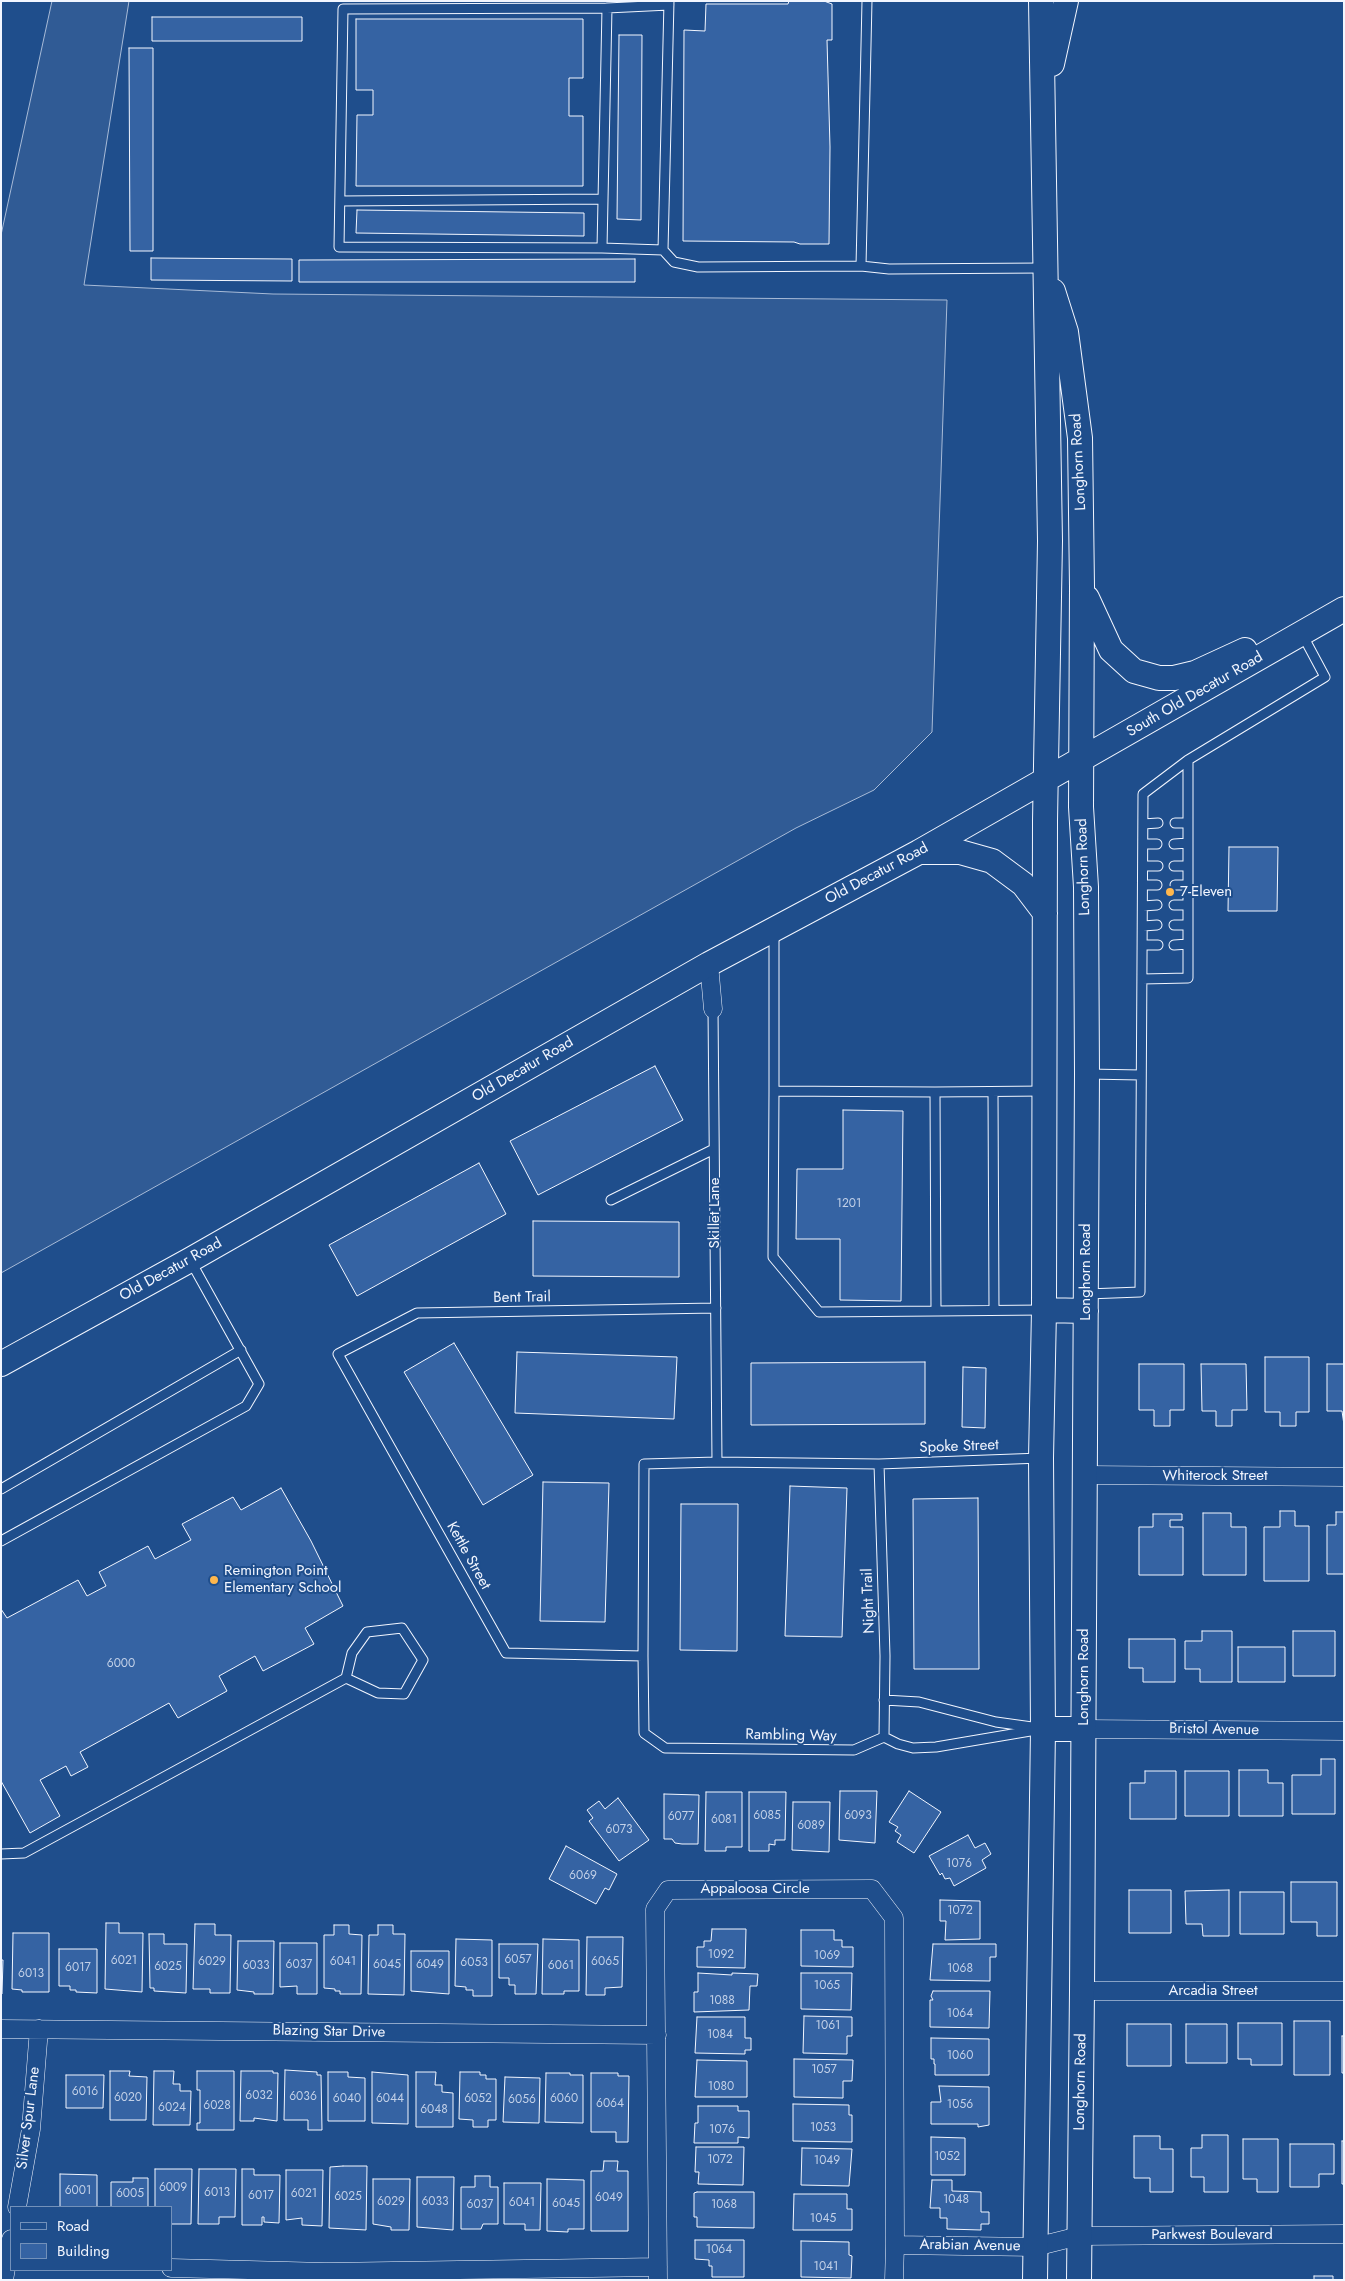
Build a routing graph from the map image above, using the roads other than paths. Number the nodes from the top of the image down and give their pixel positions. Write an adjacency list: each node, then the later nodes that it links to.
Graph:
1 (867, 1): 11 (lane)
2 (1042, 1): 6 (main road, Longhorn Road)
3 (1066, 1): 6 (main road, Longhorn Road)
4 (669, 3): 5 (lane); 10 (lane)
5 (607, 8): 7 (lane); 8 (lane)
6 (1044, 97): 12 (main road, Longhorn Road)
7 (603, 200): 8 (lane); 9 (lane)
8 (340, 201): 9 (lane)
9 (602, 248): 10 (lane)
10 (663, 250): 11 (lane)
11 (861, 266): 12 (lane)
12 (1045, 268): 13 (main road, Longhorn Road); 19 (main road, Longhorn Road)
13 (1082, 587): 14 (main road); 17 (main road, Longhorn Road)
14 (1344, 604)
15 (1344, 609): 16 (main road, South Old Decatur Road)
16 (1301, 634): 17 (main road, South Old Decatur Road); 18 (lane)
17 (1082, 760): 19 (main road, South Old Decatur Road); 54 (main road, Longhorn Road)
18 (1188, 760): 20 (lane); 23 (lane)
19 (1046, 779): 28 (main road, Old Decatur Road); 41 (main road, Longhorn Road)
20 (1188, 822): 22 (lane); 24 (lane)
21 (1158, 823): 23 (lane)
22 (1175, 823)
23 (1143, 824): 25 (lane)
24 (1188, 843): 27 (lane); 32 (lane)
25 (1143, 844): 26 (lane); 29 (lane)
26 (1157, 844)
27 (1174, 844)
28 (919, 852): 41 (main road); 46 (main road, Old Decatur Road)
29 (1143, 866): 30 (lane); 33 (lane)
30 (1158, 866)
31 (1174, 866): 32 (lane)
32 (1188, 866): 36 (lane)
33 (1143, 885): 34 (lane); 39 (lane)
34 (1157, 885)
35 (1175, 885): 36 (lane)
36 (1188, 885): 40 (lane)
37 (1157, 905): 39 (lane)
38 (1174, 905): 40 (lane)
39 (1143, 906): 45 (lane)
40 (1188, 906): 44 (lane)
41 (1045, 913): 57 (main road, Longhorn Road)
42 (1157, 925): 45 (lane)
43 (1174, 925): 44 (lane)
44 (1188, 925): 50 (lane)
45 (1143, 926): 47 (lane)
46 (774, 929): 51 (main road, Old Decatur Road); 56 (lane)
47 (1143, 944): 48 (lane); 52 (lane)
48 (1158, 944)
49 (1174, 944): 50 (lane)
50 (1188, 944): 52 (lane)
51 (709, 964): 53 (street, Skillet Lane); 62 (main road, Old Decatur Road)
52 (1142, 979): 55 (lane)
53 (713, 1009): 60 (lane, Skillet Lane)
54 (1087, 1074): 55 (lane); 63 (main road, Longhorn Road)
55 (1141, 1075): 63 (lane)
56 (774, 1091): 58 (lane); 67 (lane)
57 (1045, 1091): 59 (lane); 66 (main road, Longhorn Road)
58 (936, 1092): 59 (lane); 67 (lane)
59 (994, 1092): 65 (lane)
60 (714, 1149): 61 (lane); 64 (lane, Skillet Lane)
61 (611, 1200)
62 (190, 1260): 68 (lane); 70 (main road, Old Decatur Road)
63 (1086, 1303): 66 (main road); 74 (main road, Longhorn Road)
64 (716, 1308): 69 (lane, Bent Trail); 72 (lane, Skillet Lane)
65 (994, 1310): 66 (lane); 67 (lane)
66 (1044, 1310): 71 (main road, Longhorn Road)
67 (936, 1311)
68 (241, 1350): 76 (lane); 77 (lane)
69 (338, 1354): 78 (lane, Kettle Street)
70 (1, 1364)
71 (1041, 1458): 73 (lane, Spoke Street); 81 (main road, Longhorn Road)
72 (717, 1462): 73 (lane, Spoke Street); 78 (lane, Rambling Way)
73 (879, 1464): 80 (lane, Night Trail)
74 (1086, 1475): 75 (street, Whiterock Street); 82 (main road, Longhorn Road)
75 (1344, 1477)
76 (1, 1489)
77 (1, 1541)
78 (643, 1656): 84 (lane, Rambling Way)
79 (346, 1678): 79 (lane); 85 (lane)
80 (884, 1700): 81 (lane); 84 (lane, Night Trail)
81 (1042, 1729): 82 (main road); 84 (lane); 96 (main road, Longhorn Road)
82 (1084, 1729): 83 (street, Bristol Avenue); 86 (main road, Longhorn Road)
83 (1344, 1732)
84 (884, 1737)
85 (1, 1854)
86 (1082, 1991): 87 (street, Arcadia Street); 93 (main road, Longhorn Road)
87 (1344, 1991)
88 (1, 2029): 89 (street, Blazing Star Drive)
89 (39, 2029): 90 (street, Blazing Star Drive); 91 (street, Silver Spur Lane)
90 (657, 2035): 94 (street, Appaloosa Circle); 99 (street, Appaloosa Circle)
91 (17, 2206)
92 (1344, 2234): 93 (street, Parkwest Boulevard)
93 (1079, 2236): 96 (street, Arabian Avenue); 103 (main road, Longhorn Road)
94 (895, 2245): 96 (street, Arabian Avenue); 101 (street)
95 (10, 2247): 98 (street)
96 (1035, 2247): 102 (main road, Longhorn Road)
97 (172, 2268): 100 (street)
98 (7, 2271)
99 (658, 2273): 100 (street)
100 (235, 2274)
101 (894, 2280)
102 (1035, 2280)
103 (1079, 2280)

